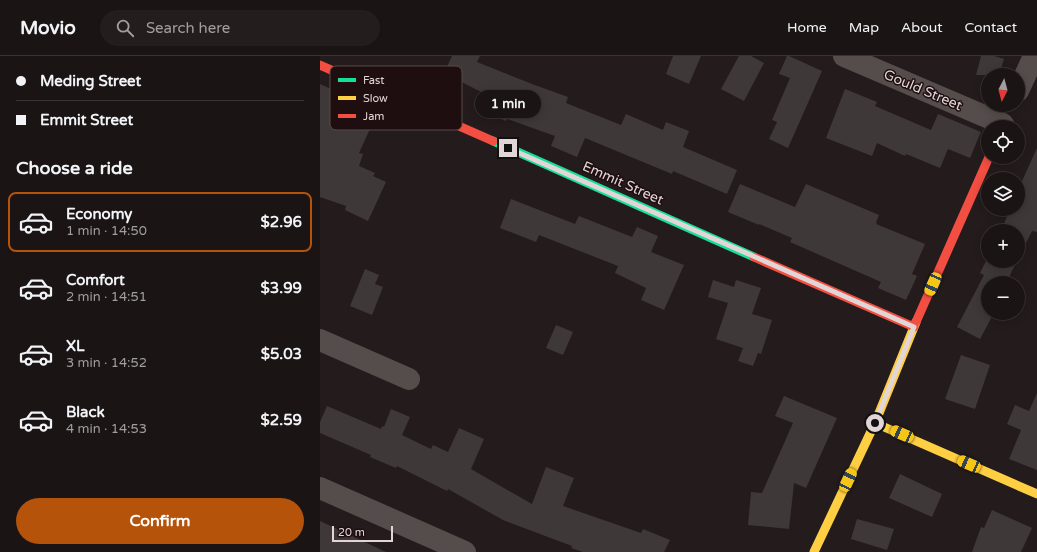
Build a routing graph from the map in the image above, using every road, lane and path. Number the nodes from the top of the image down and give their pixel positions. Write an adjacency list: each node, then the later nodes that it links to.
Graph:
1 (844, 56): 6 (street, Gould Street)
2 (1034, 56): 5 (street)
3 (320, 65): 4 (street, Emmit Street)
4 (330, 69)
5 (1025, 76)
6 (1006, 119)
7 (462, 128): 9 (street, Emmit Street)
8 (986, 164): 9 (street)
9 (914, 327): 12 (street)
10 (320, 340): 11 (street)
11 (409, 380)
12 (875, 423): 14 (street); 16 (street)
13 (320, 488): 15 (street)
14 (1037, 494)
15 (465, 552)
16 (814, 552)

